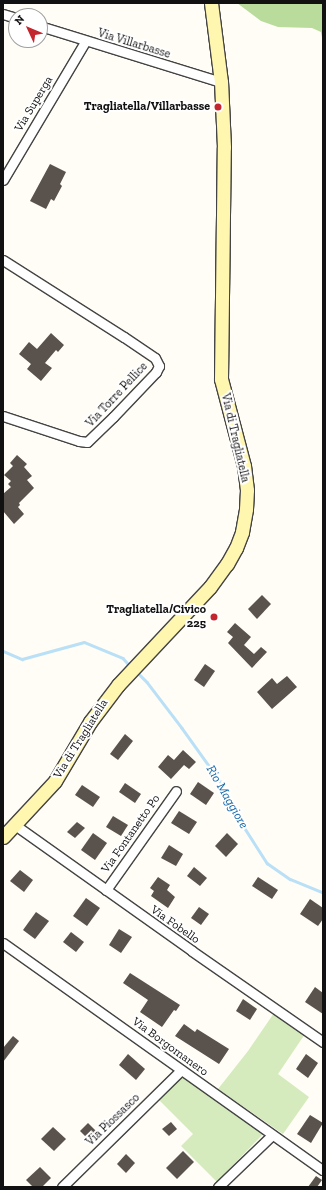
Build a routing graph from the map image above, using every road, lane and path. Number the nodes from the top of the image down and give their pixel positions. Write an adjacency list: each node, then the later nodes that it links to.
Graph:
1 (211, 3): 4 (street, Via di Tragliatella)
2 (48, 29): 3 (street, Via Villarbasse)
3 (86, 42): 4 (street, Via Villarbasse); 5 (street, Via Superga)
4 (221, 82): 9 (street, Via di Tragliatella)
5 (3, 180)
6 (3, 260): 7 (street, Via Torre Pellice)
7 (3, 416)
8 (176, 791): 11 (street, Via Fontanetto Po)
9 (15, 825): 10 (street, Via di Tragliatella); 11 (street, Via Fobello)
10 (3, 836)
11 (106, 890): 13 (street, Via Fobello)
12 (3, 943): 14 (street, Via Borgomanero)
13 (323, 1042)
14 (181, 1070): 15 (street, Via Borgomanero); 17 (street, Via Piossasco)
15 (272, 1135): 16 (street, Via Borgomanero); 18 (street)
16 (323, 1170)
17 (62, 1187)
18 (218, 1187)

